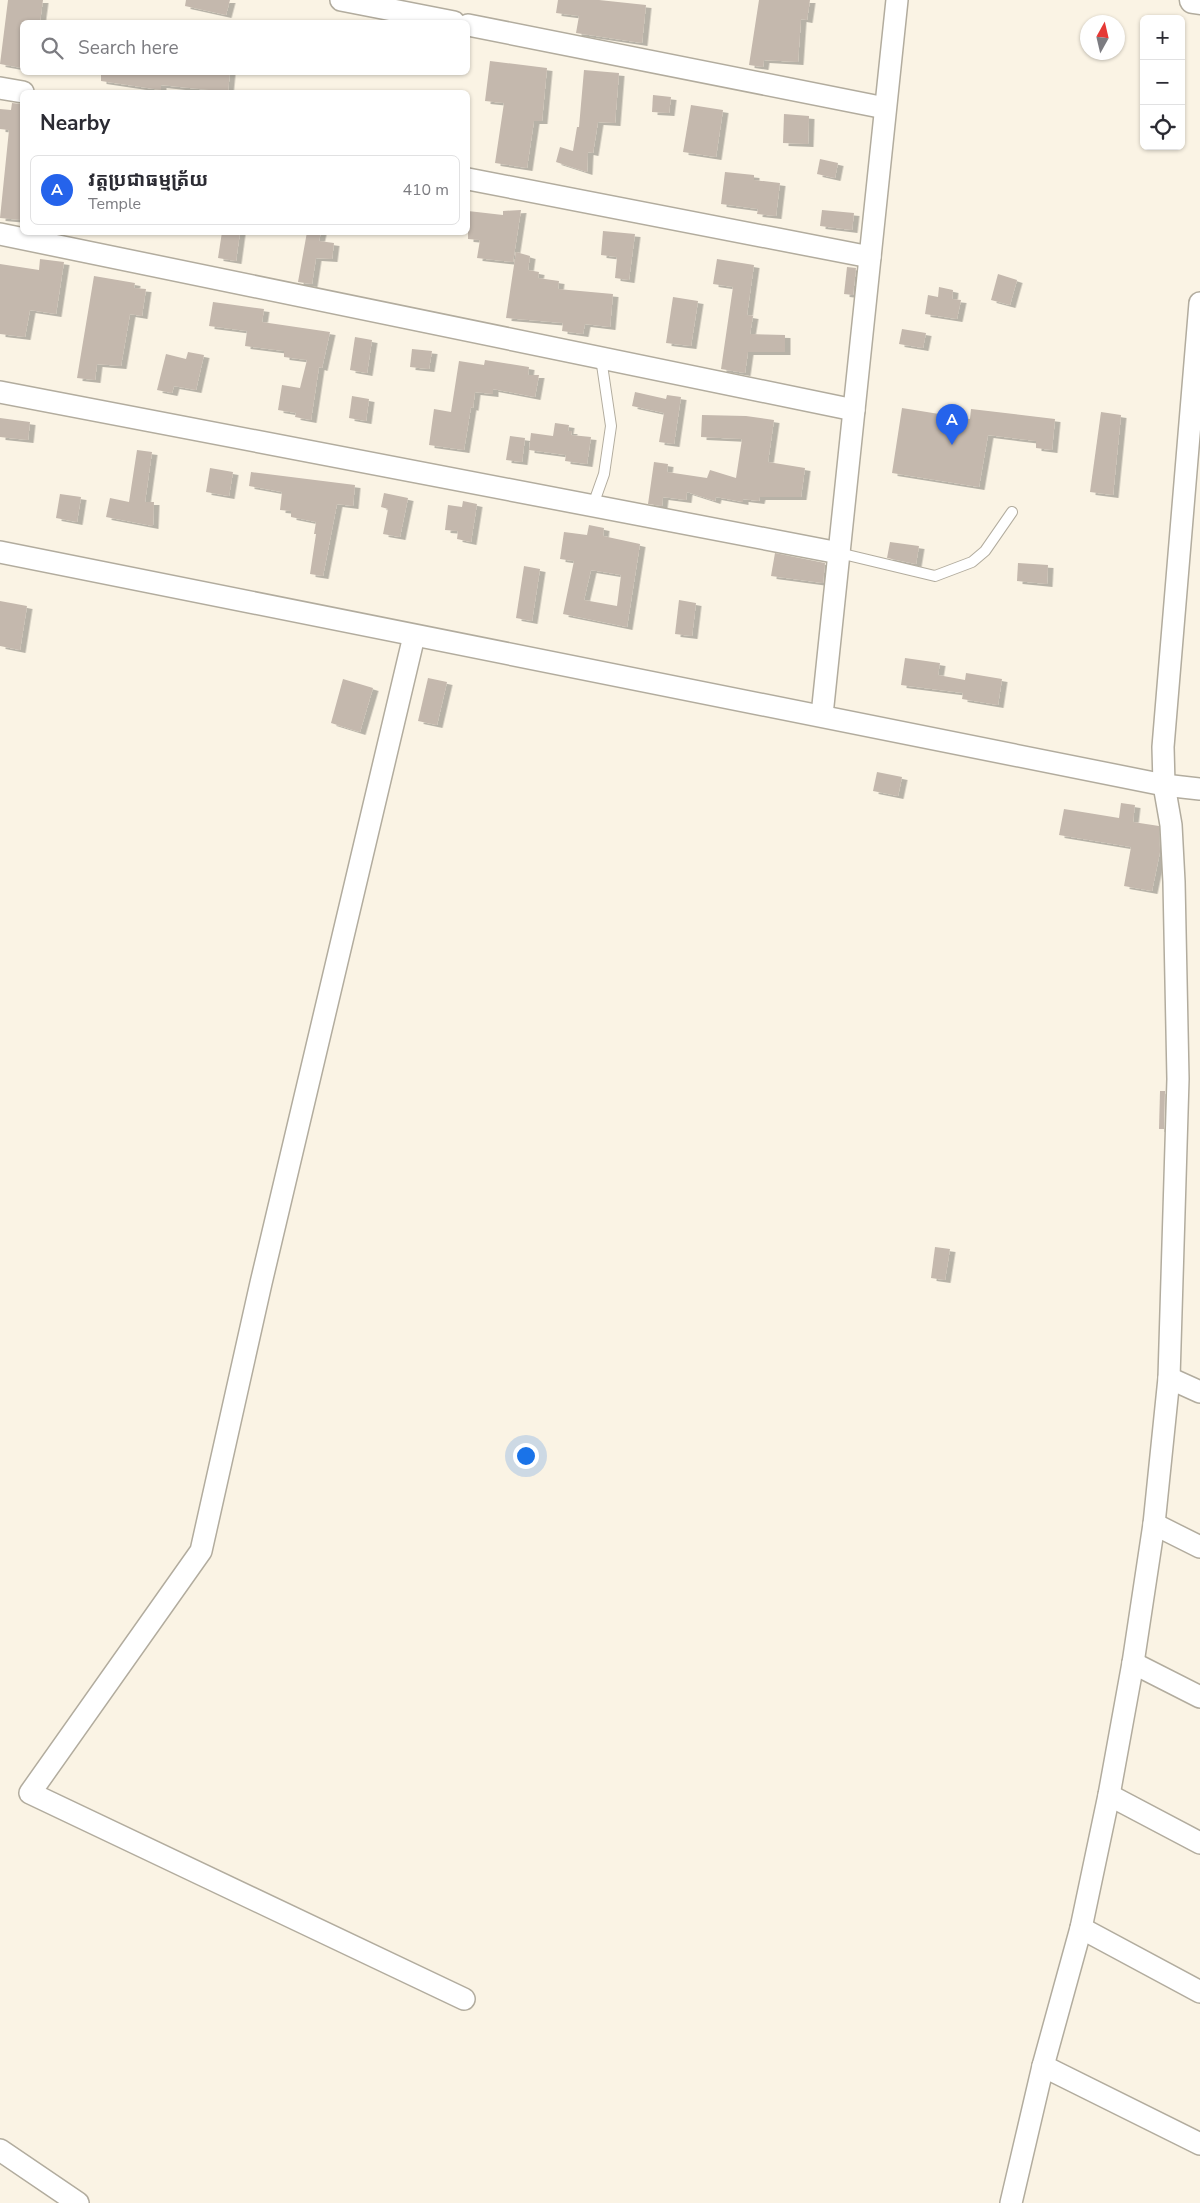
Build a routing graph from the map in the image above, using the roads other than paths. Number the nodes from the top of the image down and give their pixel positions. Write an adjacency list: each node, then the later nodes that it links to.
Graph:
1 (341, 0): 5 (street)
2 (897, 0): 9 (street)
3 (1193, 0): 4 (street)
4 (1200, 1)
5 (444, 20)
6 (470, 25): 9 (street)
7 (0, 88): 8 (street)
8 (20, 91)
9 (886, 108): 12 (street)
10 (470, 178): 12 (street)
11 (0, 234): 14 (street)
12 (870, 256): 16 (street)
13 (1200, 303): 17 (street)
14 (601, 358): 16 (street); 18 (lane)
15 (0, 392): 18 (street)
16 (854, 410): 21 (street)
17 (1194, 455): 24 (street)
18 (592, 505): 21 (street)
19 (1012, 512): 21 (lane)
20 (0, 552): 22 (street)
21 (839, 553): 23 (street)
22 (414, 636): 23 (street); 36 (street)
23 (822, 715): 24 (street)
24 (1164, 785): 25 (street); 26 (street)
25 (1200, 789)
26 (1168, 1378): 27 (street); 28 (street)
27 (1200, 1392)
28 (1154, 1524): 29 (street); 30 (street)
29 (1200, 1547)
30 (1132, 1663): 31 (street); 32 (street)
31 (1200, 1697)
32 (1109, 1795): 33 (street); 34 (street)
33 (1200, 1843)
34 (1081, 1928): 35 (street); 37 (street)
35 (1200, 1992)
36 (464, 1999)
37 (1043, 2066): 38 (street); 40 (street)
38 (1200, 2144)
39 (0, 2150): 41 (street)
40 (1014, 2202)
41 (76, 2203)

